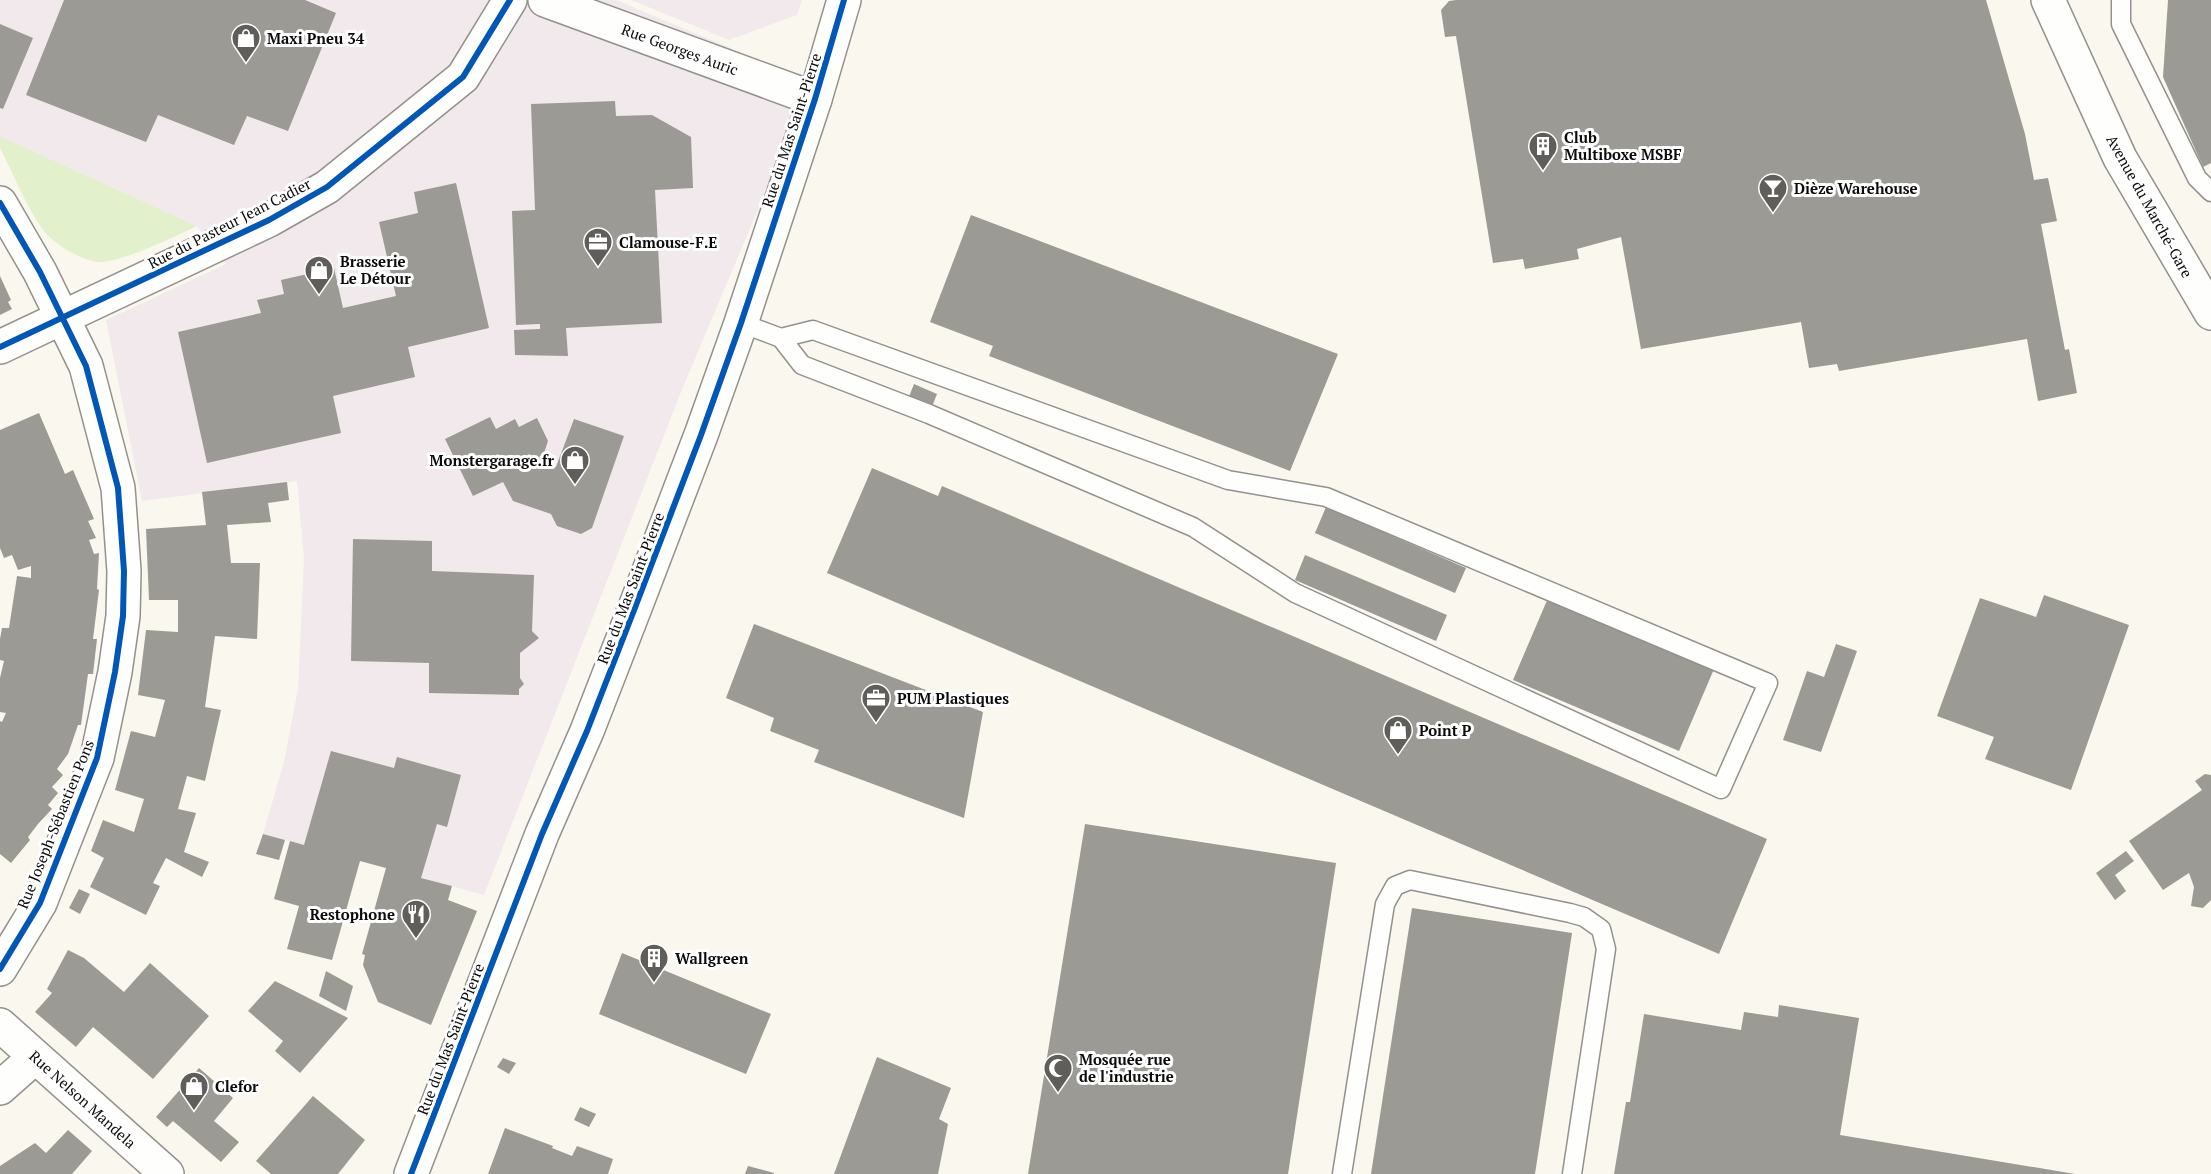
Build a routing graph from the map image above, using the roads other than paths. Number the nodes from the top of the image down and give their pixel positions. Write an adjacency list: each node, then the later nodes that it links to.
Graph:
1 (510, 0): 10 (street, Rue du Pasteur Jean Cadier)
2 (545, 0): 6 (street, Rue Georges Auric)
3 (844, 0): 6 (street, Rue du Mas Saint-Pierre)
4 (2048, 0): 9 (street, Avenue du Marché-Gare)
5 (2121, 0): 7 (lane)
6 (815, 99): 11 (street, Rue du Mas Saint-Pierre)
7 (2211, 192)
8 (0, 204): 10 (street, Rue Joseph-Sébastien Pons)
9 (2211, 313)
10 (62, 318): 13 (street, Rue du Pasteur Jean Cadier); 14 (street, Rue Joseph-Sébastien Pons)
11 (741, 323): 12 (lane); 19 (street, Rue du Mas Saint-Pierre)
12 (781, 338): 12 (lane)
13 (0, 347)
14 (0, 969)
15 (0, 1025): 16 (street, Rue Nelson Mandela)
16 (35, 1057): 17 (street); 18 (street, Rue Nelson Mandela)
17 (0, 1088)
18 (167, 1174)
19 (411, 1174)
20 (1342, 1174): 21 (lane)
21 (1572, 1174)

